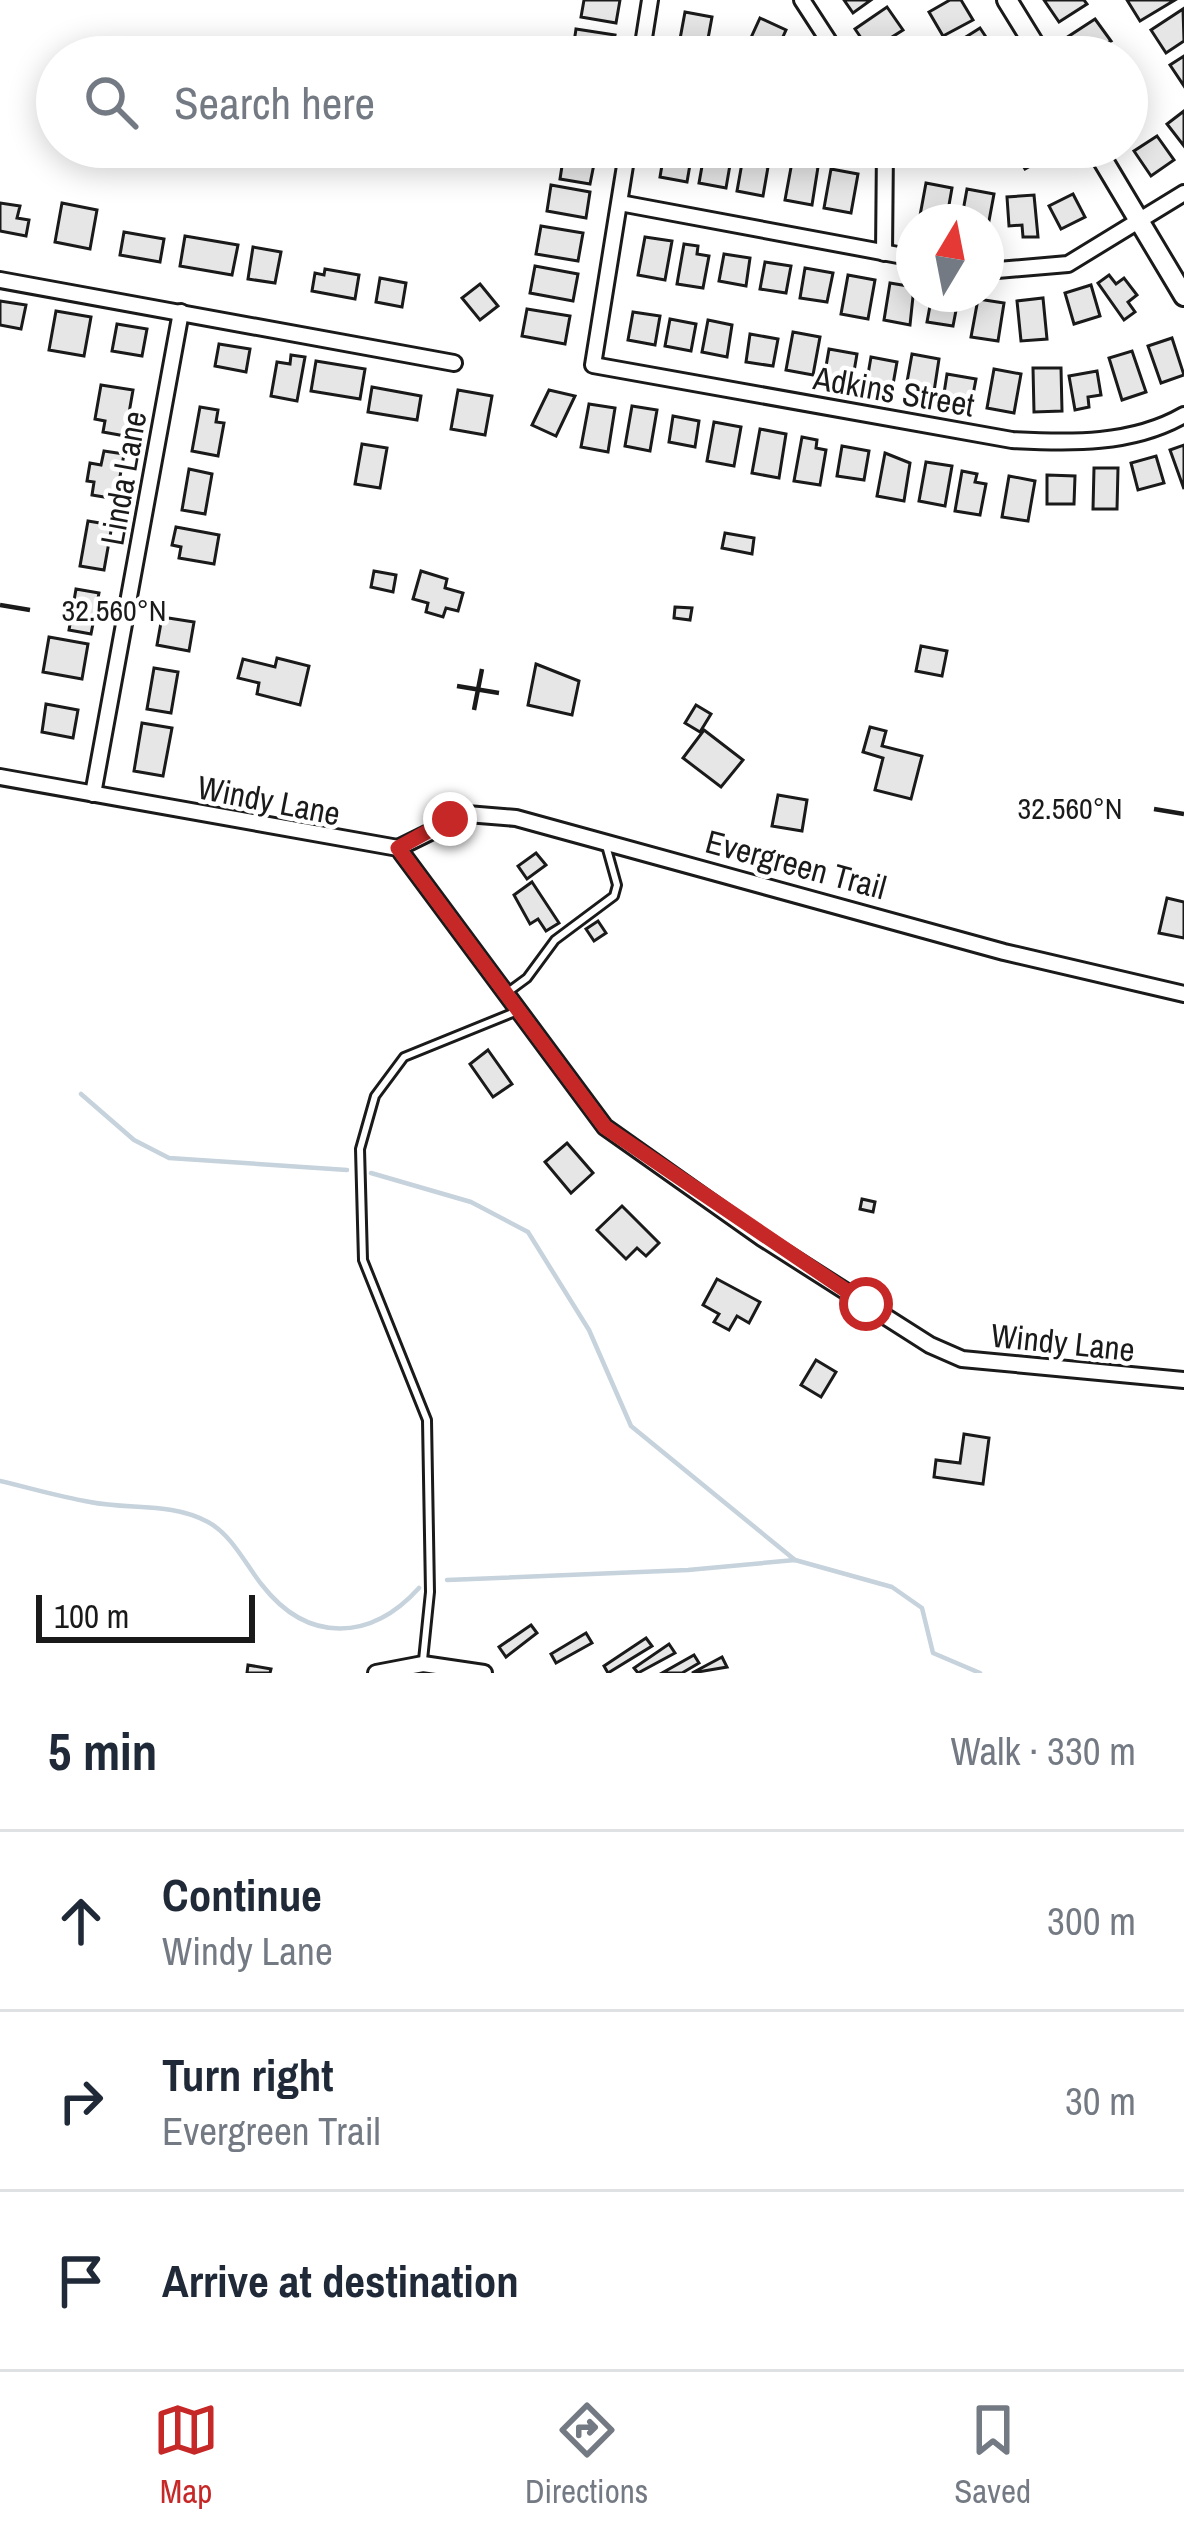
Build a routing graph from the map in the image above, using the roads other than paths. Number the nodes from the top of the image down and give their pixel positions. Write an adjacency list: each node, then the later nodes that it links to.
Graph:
1 (650, 0): 4 (street)
2 (802, 0): 5 (street)
3 (1007, 0): 6 (street)
4 (644, 36)
5 (825, 36)
6 (1029, 36)
7 (625, 168): 11 (street)
8 (885, 168): 13 (street)
9 (1108, 168): 12 (street)
10 (1184, 193): 12 (street)
11 (620, 203): 13 (street); 20 (street, Adkins Street)
12 (1138, 222): 15 (street); 17 (street)
13 (884, 253): 14 (street)
14 (896, 255)
15 (1004, 269)
16 (0, 280): 18 (street)
17 (1184, 296)
18 (181, 312): 19 (street); 22 (street, Linda Lane)
19 (454, 363)
20 (1184, 415)
21 (0, 777): 22 (street, Windy Lane)
22 (93, 794): 24 (street, Windy Lane)
23 (604, 839): 24 (street, Evergreen Trail); 25 (lane); 26 (street, Evergreen Trail)
24 (398, 848): 25 (street, Windy Lane)
25 (508, 992): 27 (street, Windy Lane)
26 (1184, 994)
27 (517, 1010): 28 (street, Windy Lane); 29 (lane)
28 (1184, 1380)
29 (423, 1664): 30 (street); 31 (street)
30 (376, 1673)
31 (484, 1673)

